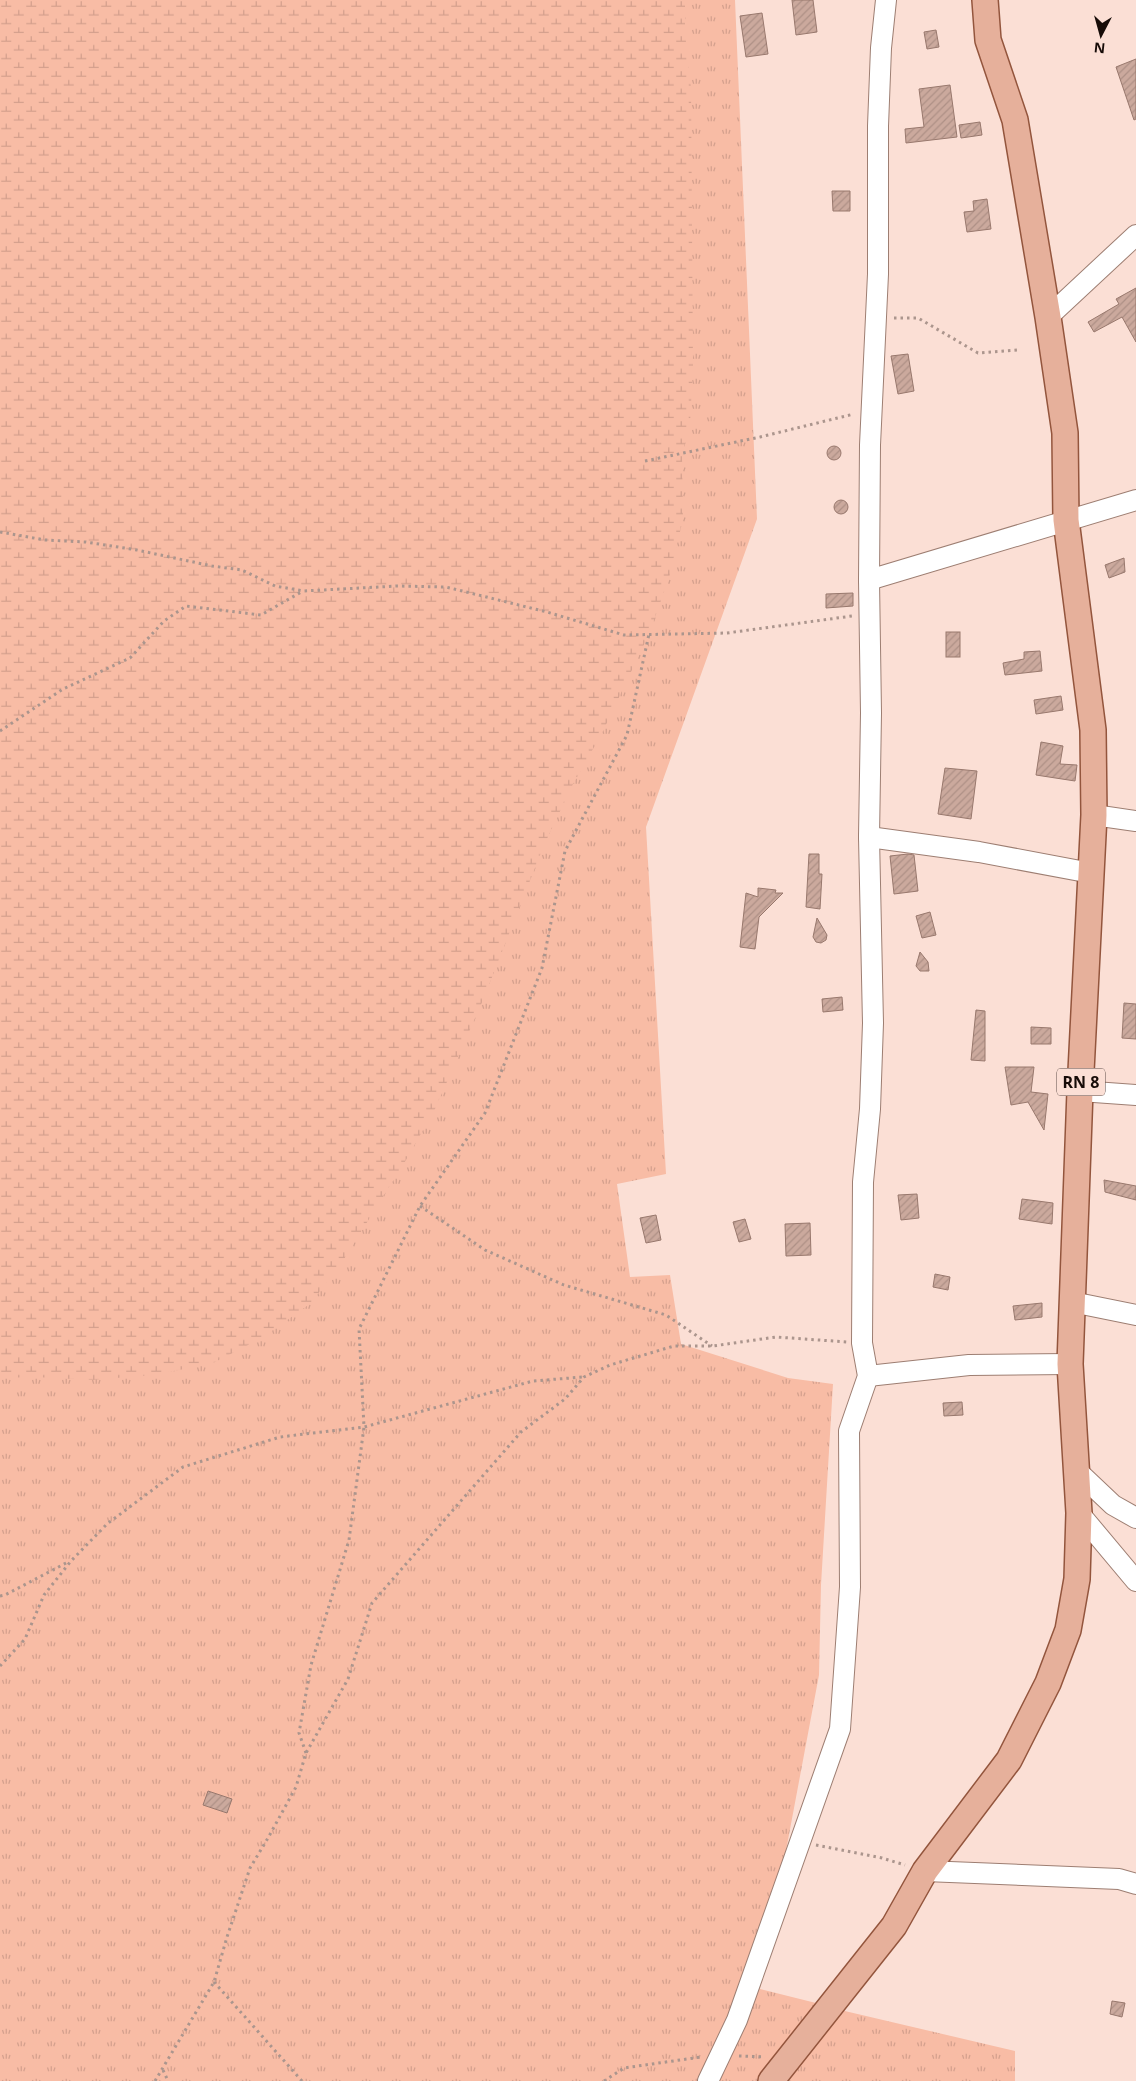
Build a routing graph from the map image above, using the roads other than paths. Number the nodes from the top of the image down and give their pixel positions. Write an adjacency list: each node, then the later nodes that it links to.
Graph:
1 (886, 0): 7 (street)
2 (985, 0): 4 (main road, RN 8)
3 (1136, 235): 4 (street)
4 (1048, 317): 6 (main road, RN 8)
5 (1136, 500): 6 (street)
6 (1066, 520): 7 (street); 8 (main road, RN 8)
7 (869, 580): 10 (street)
8 (1094, 815): 9 (street); 11 (main road, RN 8)
9 (1136, 821)
10 (869, 837): 11 (street); 17 (street)
11 (1091, 873): 12 (main road, RN 8)
12 (1080, 1092): 13 (street); 14 (main road, RN 8)
13 (1136, 1095)
14 (1072, 1302): 15 (street); 16 (main road, RN 8)
15 (1136, 1315)
16 (1070, 1364): 17 (street); 18 (main road, RN 8)
17 (868, 1376): 24 (street)
18 (1076, 1470): 19 (main road, RN 8); 20 (street)
19 (1079, 1513): 21 (street); 22 (main road, RN 8)
20 (1136, 1518)
21 (1136, 1581)
22 (925, 1871): 23 (street); 25 (main road, RN 8)
23 (1136, 1884)
24 (708, 2081)
25 (771, 2081)

